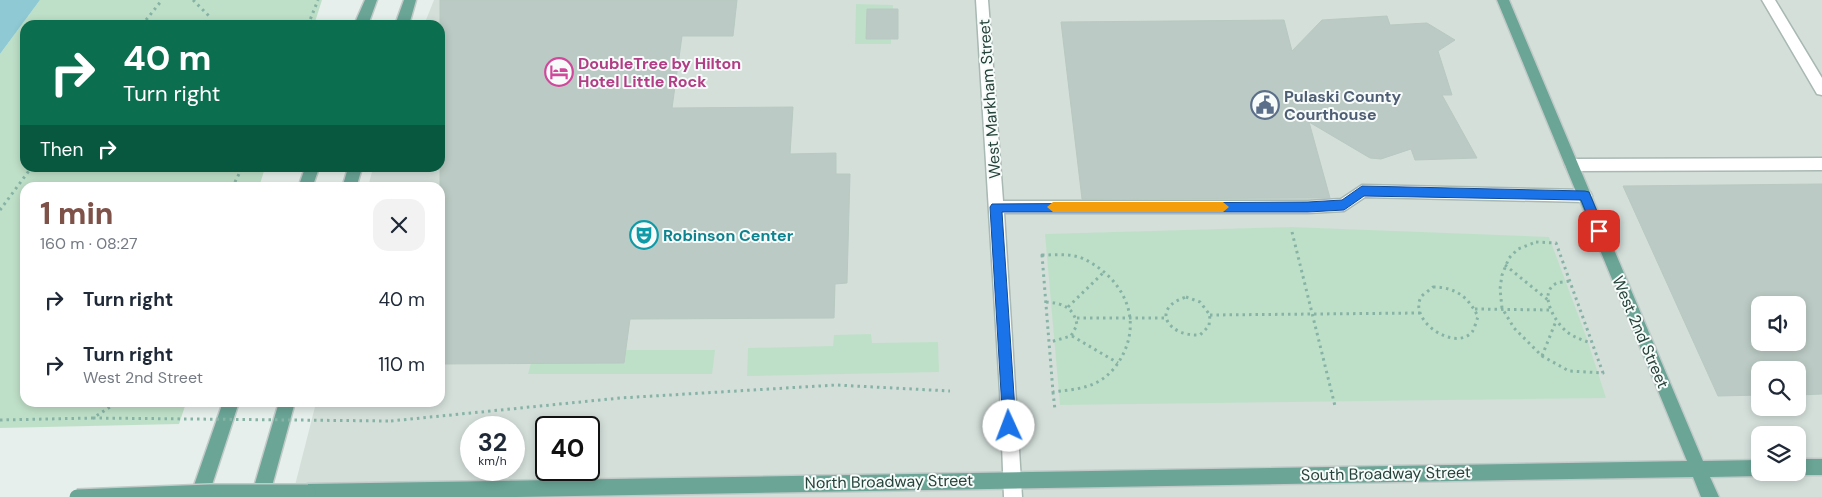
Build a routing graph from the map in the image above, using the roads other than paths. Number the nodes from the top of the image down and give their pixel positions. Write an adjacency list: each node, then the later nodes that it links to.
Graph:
1 (371, 0): 6 (main road)
2 (410, 0): 7 (main road)
3 (982, 0): 12 (street, West Markham Street)
4 (1502, 0): 10 (main road, West 2nd Street)
5 (1768, 0): 8 (street)
6 (363, 20)
7 (404, 20)
8 (1822, 90)
9 (1822, 164): 10 (street)
10 (1572, 166): 11 (main road, West 2nd Street)
11 (1585, 196): 12 (street); 17 (main road, West 2nd Street)
12 (996, 207): 19 (street, West Markham Street)
13 (228, 407): 21 (main road)
14 (286, 407): 22 (main road)
15 (1806, 467): 16 (main road)
16 (1822, 467)
17 (1698, 468): 18 (main road, South Broadway Street); 19 (main road, South Broadway Street); 24 (main road, West 2nd Street)
18 (1751, 468)
19 (1012, 479): 20 (main road, North Broadway Street, bridge); 23 (street, West Markham Street)
20 (77, 497)
21 (199, 497)
22 (260, 497)
23 (1012, 497)
24 (1710, 497)

